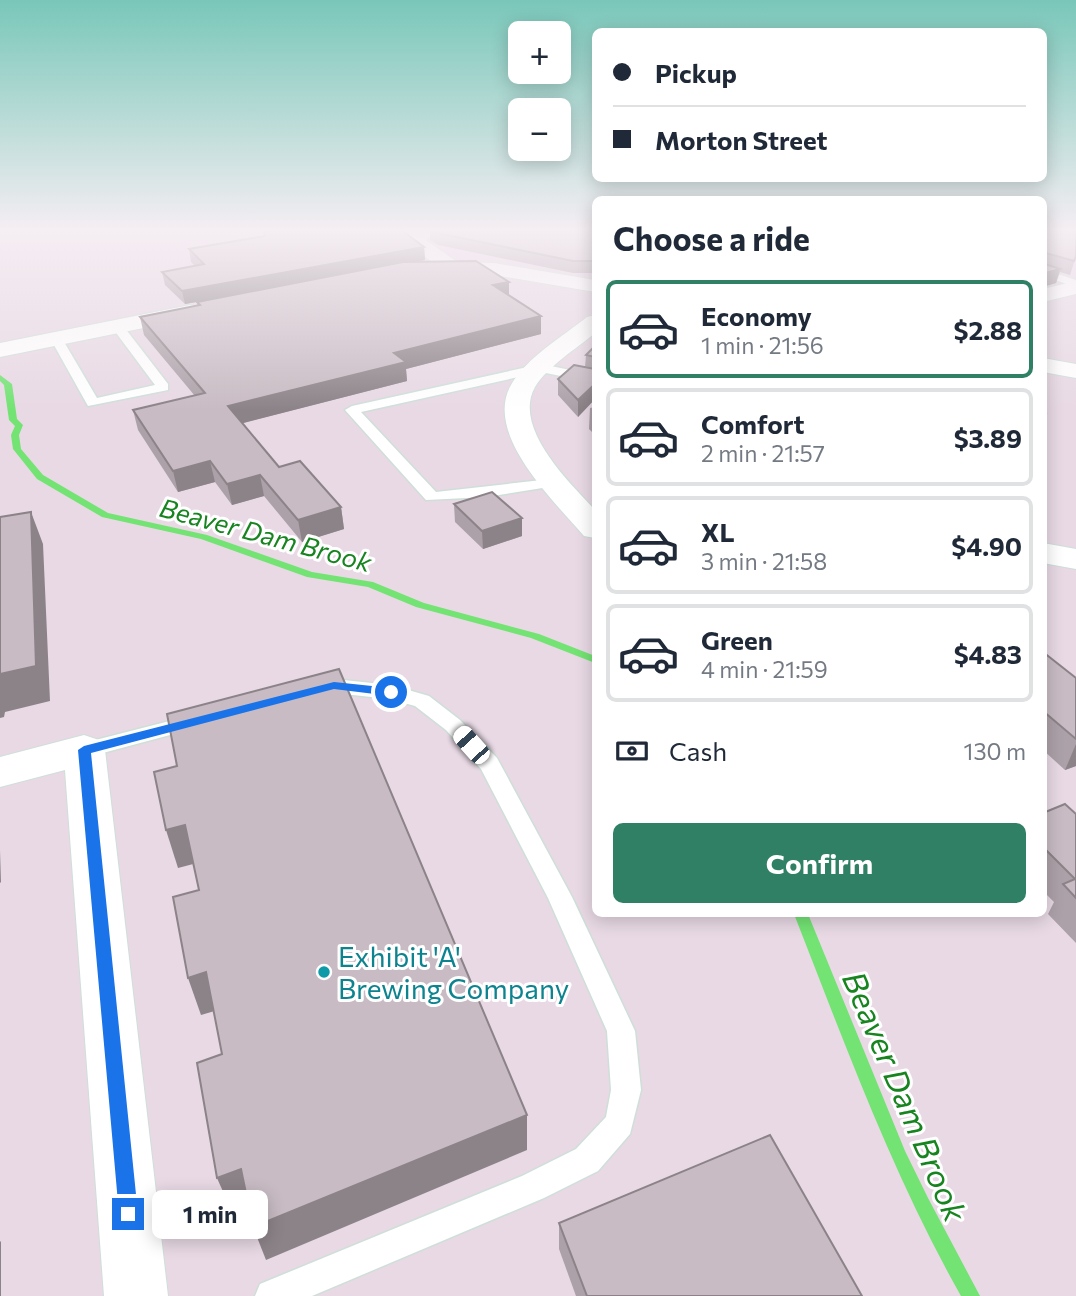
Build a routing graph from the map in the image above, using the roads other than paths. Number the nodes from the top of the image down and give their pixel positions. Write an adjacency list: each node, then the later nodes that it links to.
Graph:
1 (1068, 288): 2 (street)
2 (1047, 295)
3 (210, 308): 5 (street)
4 (592, 325): 9 (street)
5 (117, 326): 6 (street); 6 (lane)
6 (56, 338): 7 (street)
7 (2, 349)
8 (1047, 366): 10 (street)
9 (541, 368): 11 (lane); 12 (street); 12 (lane)
10 (1076, 371)
11 (592, 378)
12 (555, 481): 13 (street)
13 (592, 525)
14 (296, 696): 19 (lane)
15 (218, 716): 16 (lane)
16 (84, 750): 17 (street); 18 (street)
17 (0, 772)
18 (136, 1296)
19 (272, 1296)

